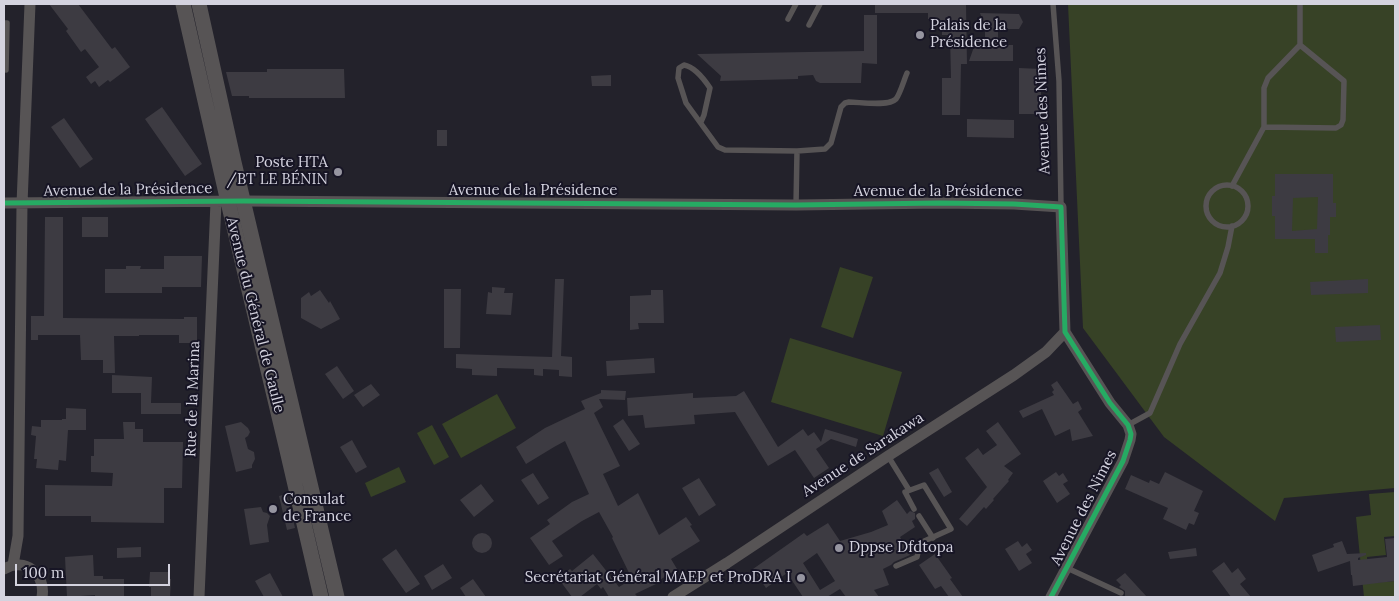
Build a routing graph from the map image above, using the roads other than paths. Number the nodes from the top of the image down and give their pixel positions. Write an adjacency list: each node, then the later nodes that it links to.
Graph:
1 (30, 4): 21 (street)
2 (183, 4): 19 (street, Avenue du Général de Gaulle)
3 (199, 4): 18 (street, Avenue du Général de Gaulle)
4 (796, 4): 8 (lane)
5 (820, 4): 10 (lane)
6 (1053, 4): 23 (lane, Avenue des Nimes)
7 (1300, 4): 11 (lane)
8 (788, 19)
9 (4, 23): 12 (lane)
10 (809, 25)
11 (1300, 44): 15 (lane); 15 (lane)
12 (6, 70)
13 (908, 74): 16 (lane)
14 (701, 122): 14 (lane); 16 (lane)
15 (1264, 127): 17 (lane)
16 (797, 151): 22 (lane)
17 (1232, 186): 24 (lane); 24 (lane)
18 (244, 201): 19 (street, Avenue de la Présidence); 22 (street, Avenue de la Présidence); 29 (street, Avenue du Général de Gaulle)
19 (222, 202): 21 (street, Avenue de la Présidence); 29 (street, Avenue du Général de Gaulle); 39 (street, Rue de la Marina)
20 (4, 204): 21 (street, Avenue de la Présidence)
21 (22, 204): 35 (street)
22 (796, 205): 23 (street, Avenue de la Présidence)
23 (1061, 207): 25 (street, Avenue des Nimes)
24 (1232, 226): 26 (lane)
25 (1065, 332): 26 (street); 27 (street, Avenue de Sarakawa)
26 (1128, 425): 36 (street, Avenue des Nimes)
27 (888, 456): 28 (lane); 42 (street, Avenue de Sarakawa)
28 (909, 490): 30 (lane); 33 (lane)
29 (306, 500): 32 (street, Avenue du Général de Gaulle)
30 (914, 509)
31 (919, 516): 33 (lane)
32 (312, 527): 40 (street, Avenue du Général de Gaulle); 41 (street, Avenue du Général de Gaulle)
33 (933, 538): 34 (lane)
34 (896, 566)
35 (14, 567): 38 (street)
36 (1067, 568): 37 (lane); 43 (street, Avenue des Nimes)
37 (1121, 593)
38 (42, 597)
39 (199, 597)
40 (321, 597)
41 (336, 597)
42 (673, 597)
43 (1051, 597)

